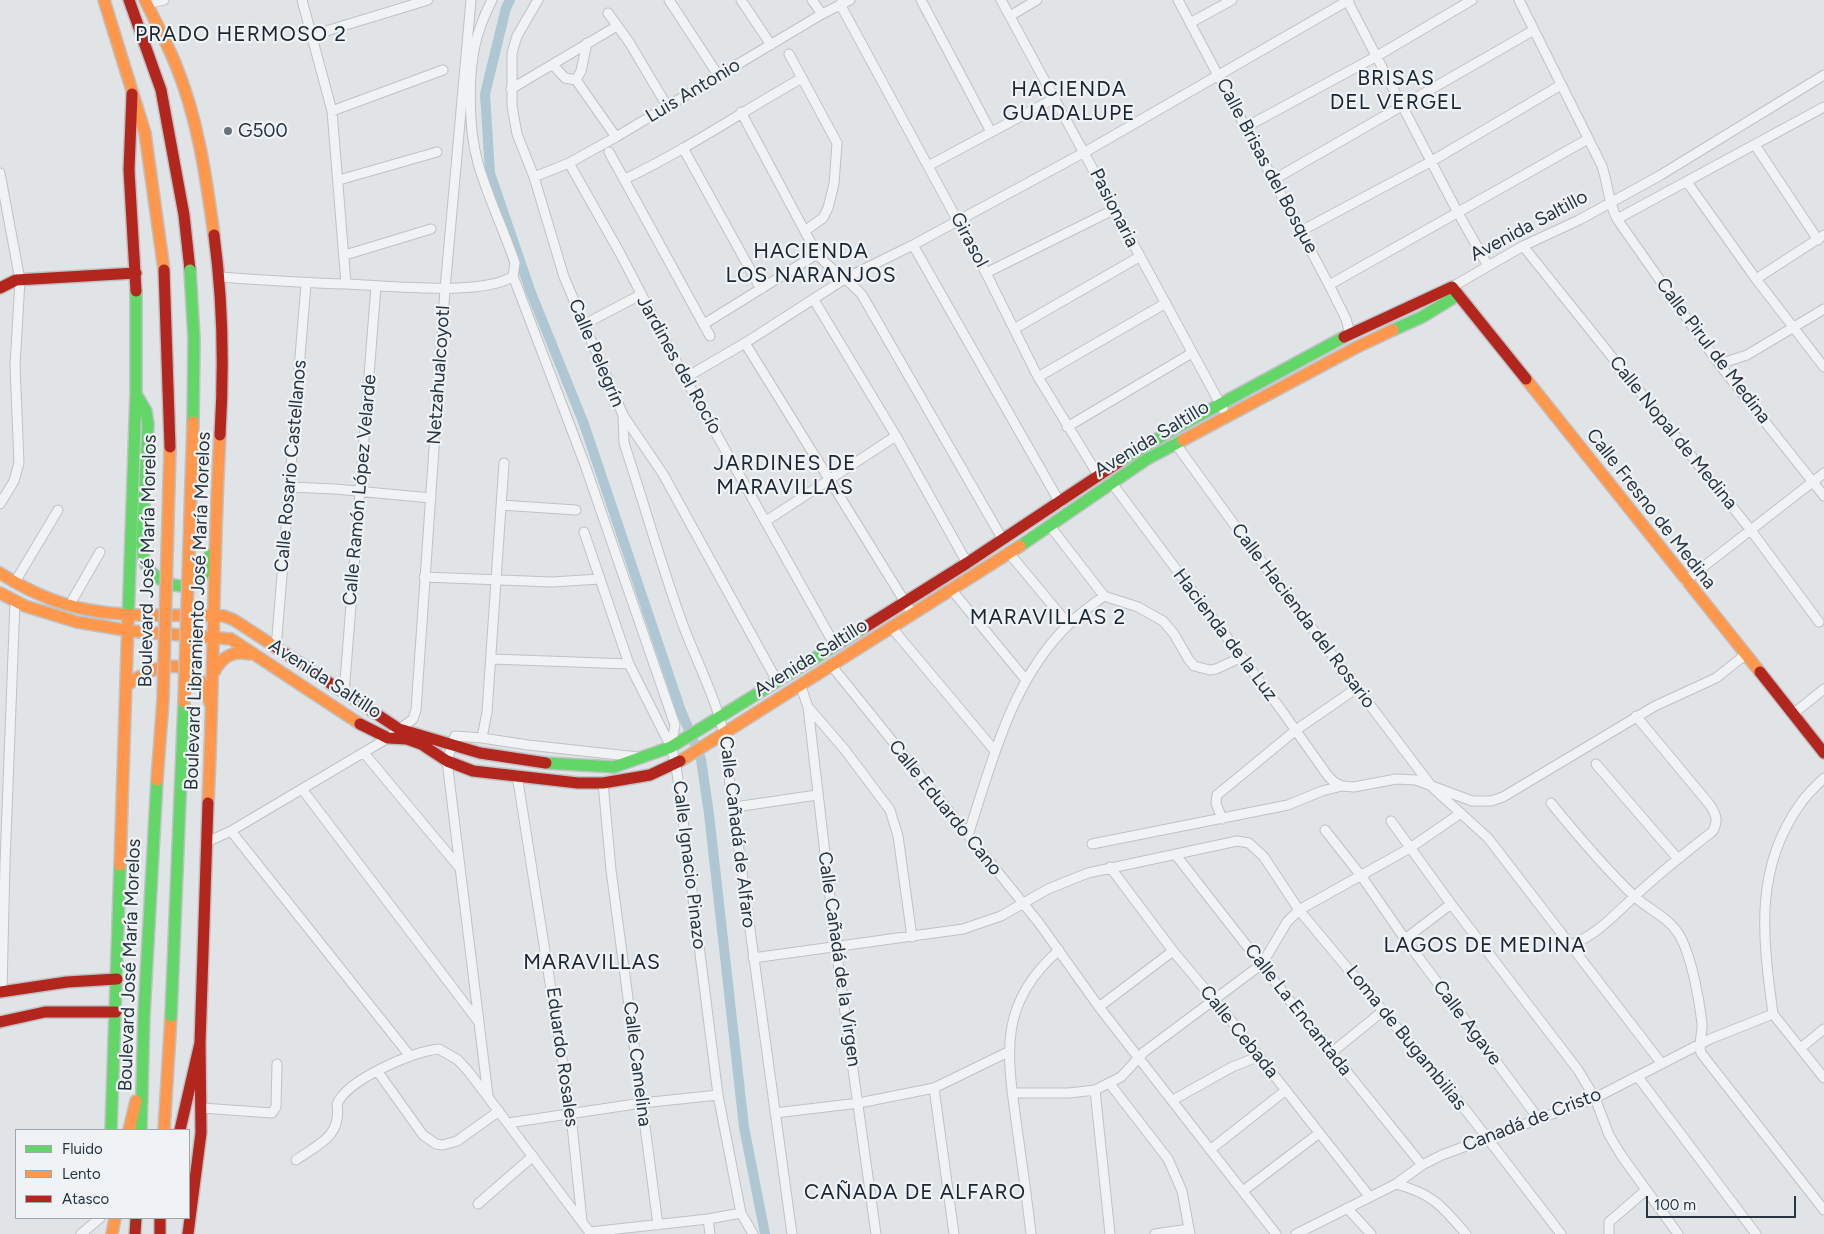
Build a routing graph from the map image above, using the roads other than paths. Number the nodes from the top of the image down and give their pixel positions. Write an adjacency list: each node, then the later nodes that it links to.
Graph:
1 (104, 0): 43 (street, Boulevard José María Morelos)
2 (129, 0): 282 (street, bridge)
3 (164, 0): 21 (street)
4 (302, 0): 29 (street)
5 (428, 0): 29 (street)
6 (470, 0): 95 (street, Netzahualcoyotl)
7 (492, 0): 85 (street)
8 (538, 0): 42 (street, Calle Pelegrín)
9 (669, 0): 37 (street)
10 (741, 0): 31 (street)
11 (812, 0): 24 (street)
12 (850, 0): 22 (street, Luis Antonio)
13 (921, 0): 51 (street)
14 (1001, 0): 25 (street, Pasionaria)
15 (1037, 0): 25 (street)
16 (1178, 0): 26 (street, Calle Brisas del Bosque)
17 (1232, 0): 26 (street)
18 (1348, 0): 33 (street); 36 (street)
19 (1472, 0): 33 (street)
20 (1519, 0): 28 (street)
21 (146, 2): 86 (street, Boulevard Libramiento José María Morelos)
22 (840, 4): 24 (street, Luis Antonio); 61 (street, Girasol)
23 (608, 13): 27 (street)
24 (822, 14): 31 (street, Luis Antonio)
25 (1010, 16): 44 (street, Pasionaria)
26 (1190, 23): 36 (street, Calle Brisas del Bosque)
27 (617, 26): 30 (street); 45 (street)
28 (1534, 30): 41 (street); 46 (street)
29 (312, 34): 48 (street)
30 (587, 43): 34 (street); 40 (street)
31 (771, 45): 37 (street, Luis Antonio)
32 (789, 54): 39 (street)
33 (1377, 56): 46 (street); 50 (street)
34 (553, 65): 40 (street); 42 (street)
35 (443, 70): 48 (street)
36 (1219, 74): 50 (street, Calle Brisas del Bosque); 58 (street)
37 (718, 75): 45 (street, Luis Antonio)
38 (1824, 75): 68 (street, Avenida Saltillo)
39 (802, 78): 49 (street); 74 (street)
40 (576, 80): 52 (street)
41 (1560, 85): 53 (street); 59 (street)
42 (511, 89): 63 (street, Calle Pelegrín)
43 (132, 94): 83 (street); 259 (street, Boulevard José María Morelos, bridge)
44 (1055, 98): 51 (street); 58 (street, Pasionaria)
45 (667, 106): 52 (street, Luis Antonio)
46 (1404, 107): 59 (street); 66 (street)
47 (1824, 107): 54 (street)
48 (332, 111): 65 (street)
49 (741, 112): 55 (street); 74 (street)
50 (1246, 127): 66 (street, Calle Brisas del Bosque)
51 (990, 132): 61 (street)
52 (616, 138): 60 (street, Luis Antonio)
53 (1588, 139): 68 (street); 70 (street)
54 (1755, 145): 67 (street); 76 (street)
55 (683, 148): 64 (street); 96 (street)
56 (437, 152): 65 (street)
57 (609, 152): 64 (street)
58 (1085, 152): 69 (street, Pasionaria); 72 (street)
59 (1432, 161): 70 (street); 75 (street)
60 (569, 163): 63 (street, Luis Antonio); 98 (street, Jardines del Rocío)
61 (928, 166): 72 (street, Girasol)
62 (0, 173): 89 (street)
63 (534, 177): 103 (street, Calle Pelegrín)
64 (625, 179): 102 (street)
65 (338, 180): 80 (street)
66 (1273, 180): 75 (street, Calle Brisas del Bosque)
67 (1687, 182): 71 (street); 88 (street)
68 (1609, 203): 71 (street, Calle Pirul de Medina); 78 (street, Avenida Saltillo)
69 (1115, 210): 81 (street, Pasionaria); 84 (street)
70 (1457, 211): 82 (street); 92 (street)
71 (1617, 219): 110 (street, Calle Pirul de Medina)
72 (958, 220): 77 (street); 84 (street, Girasol)
73 (431, 229): 80 (street)
74 (806, 230): 79 (street)
75 (1301, 231): 92 (street, Calle Brisas del Bosque)
76 (1821, 238): 88 (street)
77 (912, 245): 87 (street); 131 (street)
78 (1524, 246): 82 (street, Avenida Saltillo); 138 (street, Calle Nopal de Medina)
79 (817, 254): 87 (street); 96 (street)
80 (345, 255): 91 (street)
81 (1139, 257): 100 (street, Pasionaria); 105 (street)
82 (1488, 266): 97 (street, Avenida Saltillo)
83 (136, 273): 89 (street); 114 (street)
84 (986, 273): 105 (street, Girasol)
85 (513, 276): 95 (street); 192 (street)
86 (220, 277): 90 (street); 140 (street, Boulevard Libramiento José María Morelos)
87 (846, 278): 99 (street); 141 (street)
88 (1756, 279): 104 (street)
89 (20, 280): 94 (street); 132 (street)
90 (306, 284): 91 (street); 127 (street, Calle Rosario Castellanos)
91 (346, 284): 93 (street)
92 (1329, 285): 106 (street, Calle Brisas del Bosque)
93 (376, 286): 95 (street); 128 (street, Calle Ramón López Velarde)
94 (0, 288)
95 (445, 289): 130 (street, Netzahualcoyotl)
96 (761, 289): 102 (street)
97 (1455, 291): 106 (street, Avenida Saltillo); 117 (street, Avenida Saltillo); 149 (street, Calle Fresno de Medina)
98 (640, 295): 103 (street); 113 (street, Jardines del Rocío)
99 (814, 300): 108 (street); 119 (street)
100 (1166, 303): 109 (street, Pasionaria); 112 (street)
101 (1824, 309): 104 (street)
102 (704, 324): 107 (street)
103 (583, 325): 116 (street, Calle Pelegrín)
104 (1794, 328): 110 (street); 111 (street)
105 (1014, 329): 112 (street, Girasol)
106 (1350, 334): 115 (street, Avenida Saltillo)
107 (710, 336)
108 (745, 343): 113 (street); 124 (street)
109 (1192, 353): 115 (street, Pasionaria); 118 (street)
110 (1719, 364): 126 (street, Calle Pirul de Medina)
111 (1824, 368)
112 (1038, 377): 118 (street, Girasol)
113 (685, 378): 136 (street, Jardines del Rocío)
114 (136, 394): 140 (street); 157 (street)
115 (1220, 404): 117 (street, Pasionaria); 123 (street, Avenida Saltillo)
116 (623, 415): 175 (street, Calle Pelegrín); 185 (street, Calle Cañadá de Alfaro)
117 (1226, 416): 120 (street, Avenida Saltillo)
118 (1067, 427): 123 (street, Girasol)
119 (896, 436): 124 (street); 144 (street)
120 (1176, 443): 125 (street, Avenida Saltillo); 178 (street, Calle Hacienda del Rosario)
121 (504, 462): 133 (street)
122 (1824, 473): 126 (street)
123 (1098, 475): 131 (street, Avenida Saltillo)
124 (830, 480): 136 (street); 155 (street)
125 (1111, 482): 137 (street, Avenida Saltillo); 168 (street, Hacienda de la Luz)
126 (1813, 482): 129 (street, Calle Pirul de Medina); 138 (street)
127 (289, 487): 128 (street); 166 (street, Calle Rosario Castellanos)
128 (360, 491): 130 (street); 180 (street, Calle Ramón López Velarde)
129 (1824, 496)
130 (431, 498): 146 (street, Netzahualcoyotl)
131 (1060, 503): 141 (street, Avenida Saltillo)
132 (0, 504)
133 (501, 505): 135 (street); 148 (street)
134 (58, 510): 150 (street)
135 (576, 510)
136 (766, 521): 165 (street, Jardines del Rocío)
137 (1050, 526): 143 (street, Avenida Saltillo); 153 (street)
138 (1750, 529): 149 (street); 160 (street, Calle Nopal de Medina)
139 (584, 532): 147 (street, Calle Ignacio Pinazo)
140 (214, 539): 159 (street, Boulevard Libramiento José María Morelos)
141 (1003, 540): 144 (street, Avenida Saltillo)
142 (100, 552): 156 (street)
143 (1009, 553): 151 (street, Avenida Saltillo); 161 (street)
144 (967, 563): 155 (street, Avenida Saltillo)
145 (0, 573): 150 (street, Avenida Saltillo)
146 (424, 577): 148 (street); 186 (street, Netzahualcoyotl)
147 (600, 579): 148 (street); 171 (street, Calle Ignacio Pinazo)
148 (496, 580): 169 (street)
149 (1685, 581): 167 (street, Calle Fresno de Medina)
150 (16, 582): 156 (street, Avenida Saltillo)
151 (951, 589): 158 (street, Avenida Saltillo); 174 (street)
152 (0, 593): 154 (street, Avenida Saltillo)
153 (1104, 596): 161 (street); 168 (street)
154 (16, 602): 163 (street, Avenida Saltillo); 198 (street)
155 (904, 602): 158 (street); 165 (street, Avenida Saltillo)
156 (69, 606): 157 (street, Avenida Saltillo)
157 (127, 614): 159 (street, Avenida Saltillo); 163 (street)
158 (913, 614): 162 (street, Avenida Saltillo)
159 (214, 615): 164 (street, Boulevard Libramiento José María Morelos); 166 (street, Avenida Saltillo)
160 (1819, 622)
161 (1068, 624): 174 (street)
162 (892, 628): 172 (street, Avenida Saltillo); 193 (street)
163 (127, 630): 164 (street, Avenida Saltillo); 177 (street)
164 (214, 636): 170 (street, Avenida Saltillo); 173 (street, Boulevard Libramiento José María Morelos)
165 (834, 644): 175 (street, Avenida Saltillo)
166 (276, 648): 180 (street, Avenida Saltillo)
167 (1745, 655): 183 (street, Calle Fresno de Medina); 184 (street)
168 (1242, 658): 187 (street, Hacienda de la Luz)
169 (492, 659): 171 (street); 190 (street)
170 (263, 660): 173 (street); 189 (street, Avenida Saltillo)
171 (629, 664): 192 (street, Calle Ignacio Pinazo)
172 (831, 666): 176 (street, Avenida Saltillo); 216 (street, Calle Eduardo Cano)
173 (214, 672): 182 (street, Boulevard Libramiento José María Morelos)
174 (1026, 680): 193 (street)
175 (777, 681): 185 (street, Avenida Saltillo)
176 (800, 684): 181 (street, Calle Cañadá de la Virgen); 188 (street, Avenida Saltillo)
177 (126, 686): 182 (street); 238 (street)
178 (1357, 688): 187 (street); 206 (street, Calle Hacienda del Rosario)
179 (1824, 689): 183 (street)
180 (344, 694): 186 (street, Avenida Saltillo)
181 (808, 707): 208 (street, Calle Cañadá de la Virgen); 230 (street)
182 (212, 710): 217 (street, Boulevard Libramiento José María Morelos)
183 (1793, 714): 195 (street, Calle Fresno de Medina)
184 (1636, 716): 206 (street); 221 (street)
185 (717, 719): 188 (street, Calle Cañadá de Alfaro); 192 (street, Avenida Saltillo)
186 (400, 729): 189 (street, Netzahualcoyotl); 191 (street, Avenida Saltillo)
187 (1296, 730): 205 (street, Hacienda de la Luz); 212 (street)
188 (721, 736): 200 (street, Avenida Saltillo); 210 (street, Calle Cañadá de Alfaro)
189 (388, 738): 194 (street, Netzahualcoyotl); 197 (street, Avenida Saltillo)
190 (482, 738): 191 (street); 196 (street)
191 (452, 746): 196 (street, Avenida Saltillo); 197 (street)
192 (671, 747): 196 (street, Avenida Saltillo); 200 (street, Calle Ignacio Pinazo)
193 (994, 752): 216 (street)
194 (364, 753): 207 (street, Netzahualcoyotl); 223 (street)
195 (1824, 753)
196 (643, 758)
197 (447, 761): 202 (street, Avenida Saltillo); 223 (street)
198 (9, 762): 201 (street); 222 (street)
199 (1596, 764): 221 (street)
200 (676, 765): 204 (street, Avenida Saltillo); 267 (street, Calle Ignacio Pinazo)
201 (0, 768)
202 (517, 775): 204 (street, Avenida Saltillo); 276 (street, Eduardo Rosales)
203 (1824, 778): 244 (street)
204 (603, 783): 271 (street, Calle Camelina)
205 (1342, 786): 206 (street, Calle Hacienda del Rosario); 212 (street, Calle Hacienda del Rosario)
206 (1432, 787): 211 (street, Calle Hacienda del Rosario)
207 (302, 789): 215 (street, Netzahualcoyotl); 245 (street)
208 (818, 794): 210 (street); 233 (street, Calle Cañadá de la Virgen)
209 (1552, 803): 226 (street)
210 (735, 807): 236 (street, Calle Cañadá de Alfaro)
211 (1461, 813): 219 (street); 232 (street, Calle Hacienda del Rosario)
212 (1222, 819): 218 (street, Calle Hacienda del Rosario)
213 (1391, 821): 219 (street)
214 (1325, 830): 225 (street, Calle Agave)
215 (231, 832): 217 (street, Netzahualcoyotl); 253 (street)
216 (968, 836): 227 (street, Calle Eduardo Cano)
217 (207, 842): 248 (street, Boulevard Libramiento José María Morelos)
218 (1092, 844)
219 (1410, 848): 225 (street); 228 (street)
220 (1175, 854): 224 (street); 229 (street, Loma de Bugambilias); 237 (street, Calle La Encantada)
221 (1678, 859): 226 (street)
222 (2, 865): 239 (street)
223 (459, 867): 245 (street)
224 (1110, 868): 227 (street); 235 (street, Calle Cebada)
225 (1362, 876): 229 (street); 231 (street, Calle Agave)
226 (1634, 897): 232 (street); 249 (street)
227 (1022, 904): 230 (street); 234 (street, Calle Eduardo Cano)
228 (1451, 904): 231 (street); 269 (street)
229 (1299, 910): 237 (street); 242 (street, Loma de Bugambilias)
230 (912, 937): 233 (street)
231 (1405, 939): 277 (street, Calle Agave)
232 (1572, 945): 257 (street, Calle Hacienda del Rosario)
233 (836, 948): 236 (street); 272 (street, Calle Cañadá de la Virgen)
234 (1059, 950): 241 (street, Calle Eduardo Cano); 251 (street)
235 (1173, 951): 240 (street, Calle Cebada); 241 (street)
236 (753, 958): 275 (street, Calle Cañadá de Alfaro)
237 (1262, 964): 240 (street); 252 (street, Calle La Encantada)
238 (118, 979): 239 (street); 243 (street)
239 (1, 992)
240 (1213, 1000): 254 (street, Calle Cebada); 255 (street)
241 (1099, 1007): 255 (street, Calle Eduardo Cano)
242 (1383, 1011): 252 (street); 285 (street, Loma de Bugambilias)
243 (116, 1012): 246 (street); 279 (street)
244 (1773, 1014): 249 (street, Canadá de Cristo); 250 (street)
245 (478, 1021): 268 (street)
246 (0, 1022)
247 (1824, 1029): 250 (street)
248 (200, 1043): 273 (street, Boulevard Libramiento José María Morelos); 283 (street)
249 (1699, 1045): 257 (street, Canadá de Cristo); 296 (street)
250 (1802, 1047): 261 (street)
251 (1008, 1052): 263 (street); 266 (street)
252 (1331, 1053): 289 (street, Calle La Encantada)
253 (410, 1056): 258 (street); 268 (street)
254 (1260, 1056): 265 (street, Calle Cebada); 270 (street)
255 (1138, 1057): 262 (street); 270 (street, Calle Eduardo Cano)
256 (277, 1064): 273 (street)
257 (1662, 1064): 260 (street, Canadá de Cristo)
258 (378, 1072): 274 (street); 288 (street)
259 (144, 1076): 280 (street); 281 (street, Boulevard José María Morelos)
260 (1638, 1077): 269 (street, Canadá de Cristo); 332 (street)
261 (1824, 1078)
262 (1110, 1084): 264 (street); 309 (street)
263 (934, 1088): 272 (street); 321 (street)
264 (1096, 1090): 266 (street); 323 (street)
265 (1286, 1090): 284 (street, Calle Cebada); 286 (street)
266 (1012, 1093): 322 (street)
267 (718, 1095): 271 (street); 297 (street, Calle Ignacio Pinazo)
268 (488, 1096): 274 (street)
269 (1595, 1098): 277 (street, Canadá de Cristo); 292 (street)
270 (1173, 1100): 286 (street, Calle Eduardo Cano)
271 (642, 1103): 276 (street); 307 (street, Calle Camelina)
272 (859, 1103): 275 (street); 320 (street, Calle Cañadá de la Virgen)
273 (202, 1108): 298 (street, Boulevard Libramiento José María Morelos)
274 (499, 1111): 278 (street)
275 (775, 1113): 319 (street, Calle Cañadá de Alfaro)
276 (571, 1115): 278 (street); 306 (street, Eduardo Rosales)
277 (1538, 1118): 285 (street, Canadá de Cristo)
278 (508, 1123): 287 (street)
279 (111, 1129)
280 (129, 1129)
281 (140, 1129)
282 (164, 1129)
283 (180, 1129)
284 (1318, 1134): 291 (street); 293 (street, Calle Cebada)
285 (1487, 1138): 289 (street, Canadá de Cristo); 329 (street, Loma de Bugambilias)
286 (1210, 1150): 291 (street, Calle Eduardo Cano)
287 (533, 1156): 294 (street); 306 (street)
288 (296, 1160)
289 (1422, 1165): 290 (street, Canadá de Cristo)
290 (1396, 1184): 293 (street, Canadá de Cristo); 328 (street)
291 (1242, 1191): 325 (street, Calle Eduardo Cano)
292 (1645, 1191): 330 (street); 331 (street)
293 (1370, 1196): 295 (street, Canadá de Cristo)
294 (478, 1204)
295 (1346, 1208): 326 (street, Canadá de Cristo); 327 (street)
296 (1824, 1210)
297 (741, 1213): 305 (street); 318 (street, Calle Ignacio Pinazo)
298 (190, 1216)
299 (99, 1219): 311 (street)
300 (109, 1219): 312 (street)
301 (115, 1219): 313 (street)
302 (136, 1219): 314 (street)
303 (160, 1219): 315 (street)
304 (190, 1219): 316 (street, Boulevard Libramiento José María Morelos)
305 (708, 1219): 307 (street); 317 (street)
306 (582, 1221): 310 (street)
307 (658, 1226): 308 (street)
308 (634, 1231): 310 (street)
309 (1190, 1232): 324 (street)
310 (591, 1233)
311 (81, 1234)
312 (108, 1234)
313 (112, 1234)
314 (135, 1234)
315 (160, 1234)
316 (188, 1234)
317 (710, 1234)
318 (753, 1234)
319 (792, 1234)
320 (876, 1234)
321 (954, 1234)
322 (1032, 1234)
323 (1110, 1234)
324 (1155, 1234)
325 (1276, 1234)
326 (1296, 1234)
327 (1371, 1234)
328 (1466, 1234)
329 (1561, 1234)
330 (1609, 1234)
331 (1678, 1234)
332 (1756, 1234)

